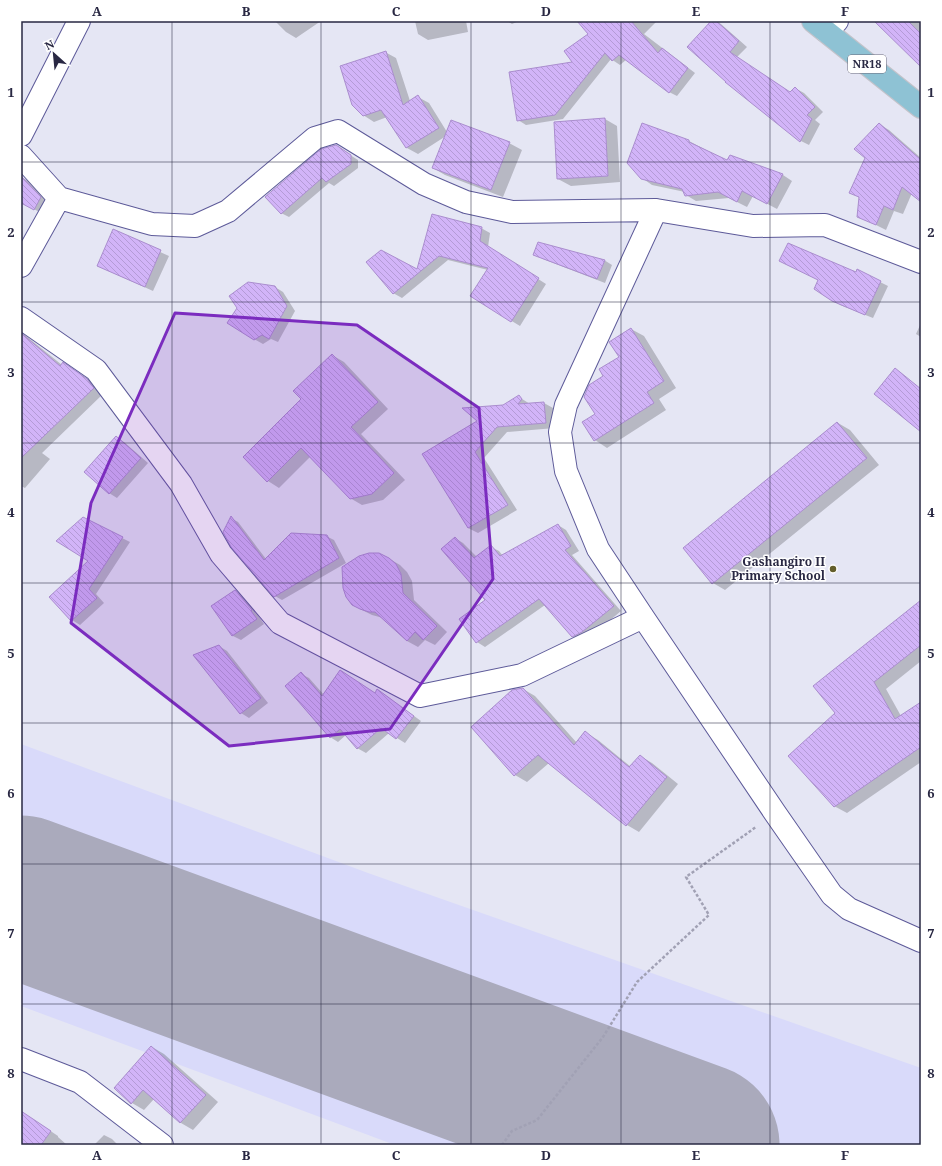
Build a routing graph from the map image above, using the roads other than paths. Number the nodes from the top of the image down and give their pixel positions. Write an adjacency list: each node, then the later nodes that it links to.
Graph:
1 (79, 21): 4 (street)
2 (825, 24): 3 (main road, NR18)
3 (921, 107)
4 (21, 135)
5 (21, 156): 6 (street)
6 (59, 198): 7 (street); 9 (street)
7 (656, 210): 8 (street); 11 (street)
8 (921, 262)
9 (21, 266)
10 (21, 318): 11 (street)
11 (643, 617): 12 (street)
12 (921, 941)
13 (21, 1059): 14 (street)
14 (162, 1145)

